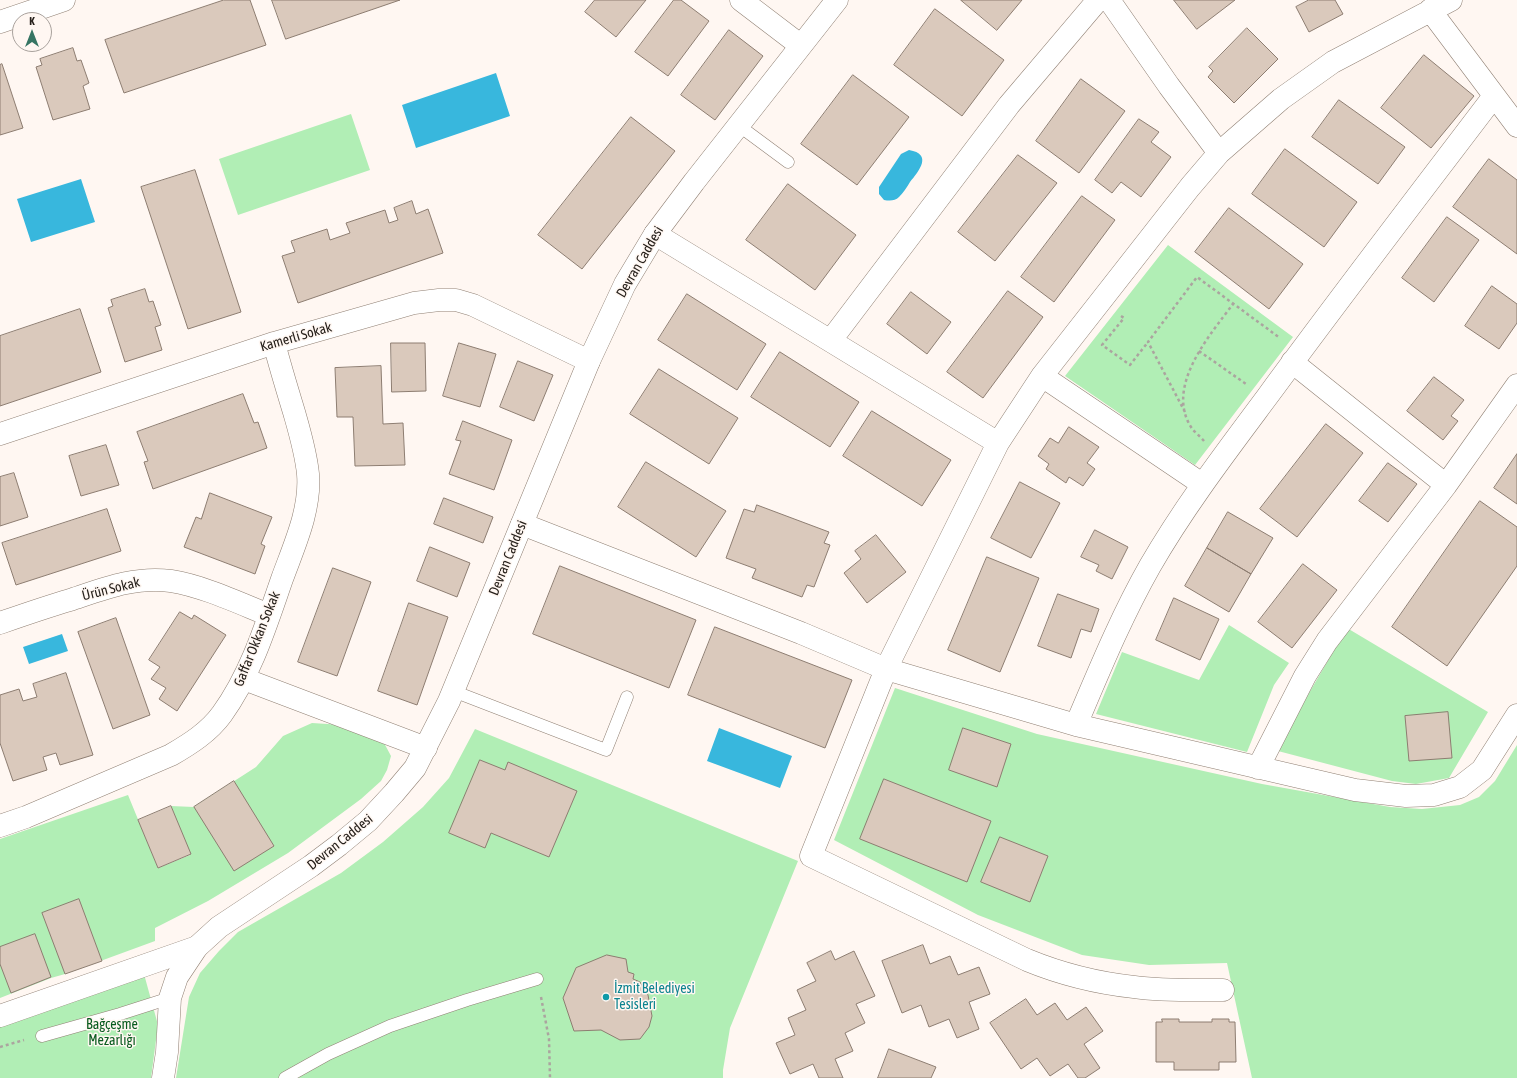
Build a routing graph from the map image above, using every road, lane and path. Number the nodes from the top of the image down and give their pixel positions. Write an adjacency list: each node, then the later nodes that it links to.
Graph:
1 (64, 0): 8 (street)
2 (741, 0): 9 (street)
3 (837, 0): 9 (street, Devran Caddesi)
4 (1098, 0): 19 (street)
5 (1109, 0): 13 (street)
6 (1451, 0): 7 (street)
7 (1430, 10): 10 (street); 13 (street)
8 (0, 22)
9 (800, 45): 11 (street, Devran Caddesi)
10 (1494, 96): 12 (street); 24 (street)
11 (738, 125): 14 (lane); 15 (street, Devran Caddesi)
12 (1517, 126)
13 (1219, 153): 16 (street)
14 (788, 162)
15 (655, 234): 19 (street); 23 (street, Devran Caddesi)
16 (1101, 301): 20 (path); 25 (street)
17 (1233, 304): 18 (path); 20 (path); 22 (path)
18 (1282, 339)
19 (831, 340): 30 (street)
20 (1148, 342): 28 (path)
21 (274, 343): 23 (street, Kamerli Sokak); 29 (street, Kamerli Sokak); 35 (street, Gaffar Okkan Sokak)
22 (1199, 351): 27 (path); 28 (path)
23 (589, 361): 34 (street, Devran Caddesi)
24 (1292, 362): 31 (street); 33 (street)
25 (1042, 376): 30 (street); 32 (street)
26 (1517, 385): 33 (street)
27 (1248, 386)
28 (1185, 412): 31 (path)
29 (0, 434)
30 (998, 443): 37 (street)
31 (1223, 456): 32 (street)
32 (1202, 484): 42 (street)
33 (1446, 485): 44 (street)
34 (522, 524): 37 (street); 39 (street, Devran Caddesi)
35 (269, 615): 36 (street, Ürün Sokak); 38 (street, Gaffar Okkan Sokak)
36 (0, 623)
37 (886, 669): 42 (street); 48 (street)
38 (244, 679): 43 (street); 45 (street, Gaffar Okkan Sokak)
39 (453, 691): 40 (lane); 43 (street, Devran Caddesi)
40 (627, 697)
41 (1517, 715): 44 (street)
42 (1076, 725): 44 (street)
43 (426, 748): 46 (street, Devran Caddesi)
44 (1258, 768)
45 (0, 826)
46 (197, 947): 49 (street, Devran Caddesi); 50 (street)
47 (537, 979): 54 (lane); 55 (path)
48 (1222, 990)
49 (170, 998): 51 (lane); 53 (street, Devran Caddesi)
50 (0, 1016)
51 (42, 1036): 52 (path)
52 (0, 1047)
53 (163, 1078)
54 (285, 1078)
55 (550, 1078)

